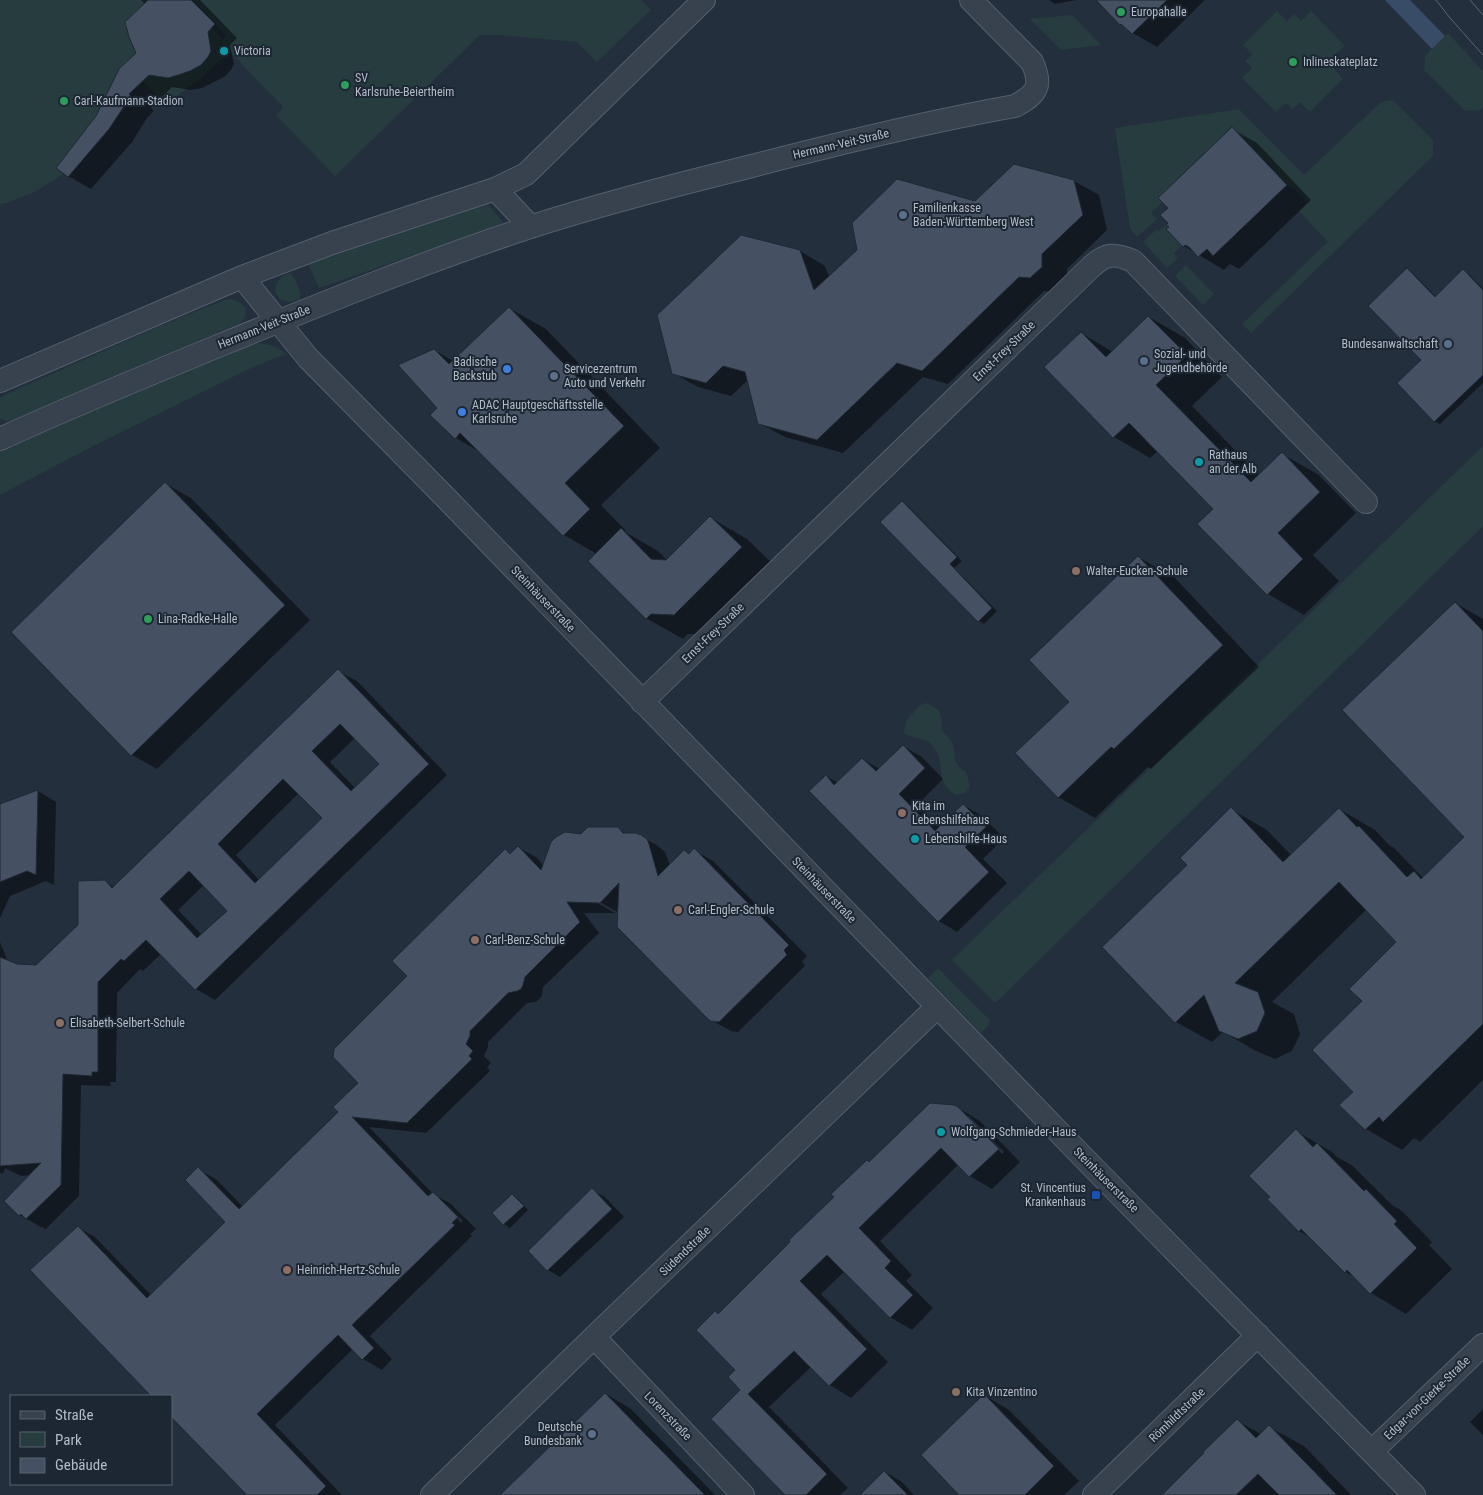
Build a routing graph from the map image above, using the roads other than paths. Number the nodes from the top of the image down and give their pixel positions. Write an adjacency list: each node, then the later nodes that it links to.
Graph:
1 (704, 0): 3 (street)
2 (971, 0): 4 (street, Hermann-Veit-Straße)
3 (495, 189): 4 (street); 5 (street)
4 (531, 227): 6 (street, Hermann-Veit-Straße)
5 (242, 278): 6 (street, Steinhäuserstraße); 7 (street)
6 (278, 321): 8 (street, Hermann-Veit-Straße); 10 (street, Steinhäuserstraße)
7 (0, 381)
8 (0, 439)
9 (1366, 502): 10 (street, Ernst-Frey-Straße)
10 (642, 702): 11 (street, Steinhäuserstraße)
11 (937, 1007): 12 (street, Steinhäuserstraße); 13 (street, Südendstraße)
12 (1258, 1335): 15 (street, Steinhäuserstraße); 18 (street, Römhildtstraße)
13 (594, 1337): 16 (street, Südendstraße); 17 (street, Lorenzstraße)
14 (1483, 1345): 15 (street, Edgar-von-Gierke-Straße)
15 (1372, 1451): 19 (street, Steinhäuserstraße)
16 (432, 1495)
17 (743, 1495)
18 (1094, 1495)
19 (1414, 1495)

